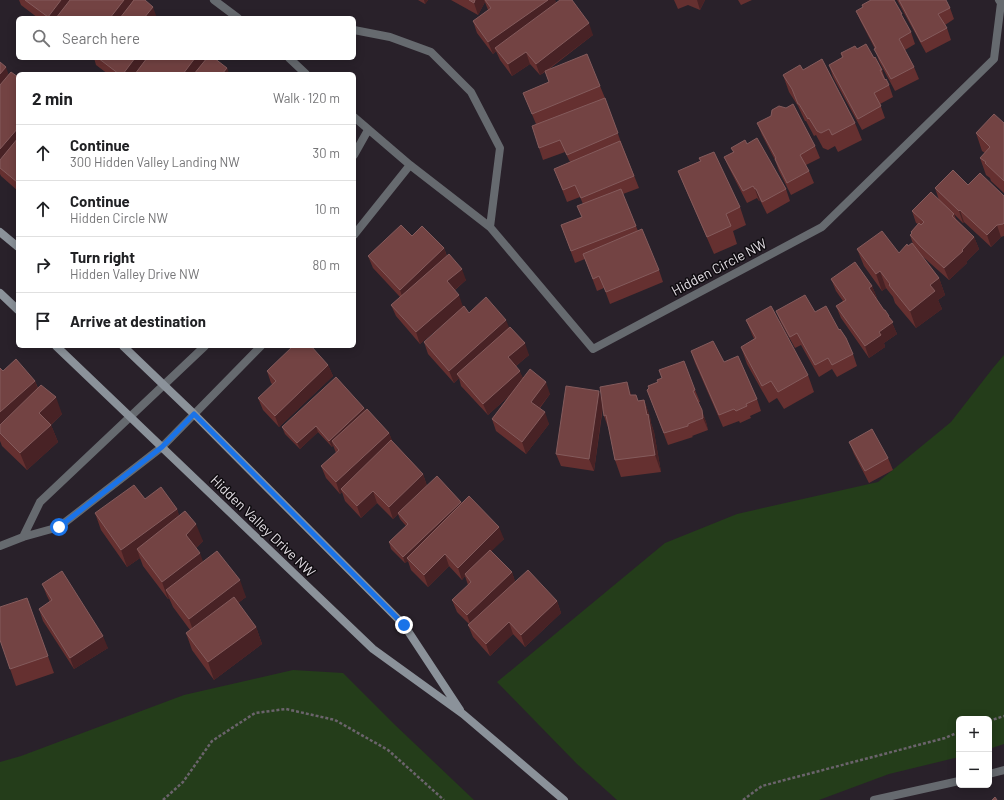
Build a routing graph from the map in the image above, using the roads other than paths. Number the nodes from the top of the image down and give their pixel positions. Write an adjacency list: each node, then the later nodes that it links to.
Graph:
1 (214, 0): 3 (street)
2 (999, 0): 11 (street, Hidden Circle NW)
3 (235, 16)
4 (356, 30): 11 (street)
5 (290, 60): 6 (street)
6 (304, 72)
7 (356, 119): 8 (street, Hidden Circle NW)
8 (368, 130): 9 (street); 10 (street, Hidden Circle NW)
9 (356, 151)
10 (410, 165): 11 (street, Hidden Circle NW); 13 (street)
11 (490, 227)
12 (0, 232): 14 (street)
13 (356, 232)
14 (16, 244)
15 (0, 294): 16 (street)
16 (16, 308)
17 (58, 348): 23 (street, Hidden Valley Drive NW)
18 (125, 348): 21 (street, Hidden Valley Drive NW)
19 (203, 348): 21 (street)
20 (260, 348): 22 (street)
21 (164, 385): 22 (street, Hidden Valley Drive NW); 23 (street)
22 (194, 414): 24 (street); 27 (street, Hidden Valley Drive NW)
23 (131, 417): 24 (street, Hidden Valley Drive NW); 25 (street)
24 (162, 447): 25 (street); 27 (street, Hidden Valley Drive NW)
25 (23, 536): 26 (street)
26 (0, 546)
27 (463, 714): 31 (street, Hidden Valley Drive NW)
28 (1004, 770): 29 (street)
29 (992, 773)
30 (956, 782): 32 (street)
31 (564, 800)
32 (874, 800)

